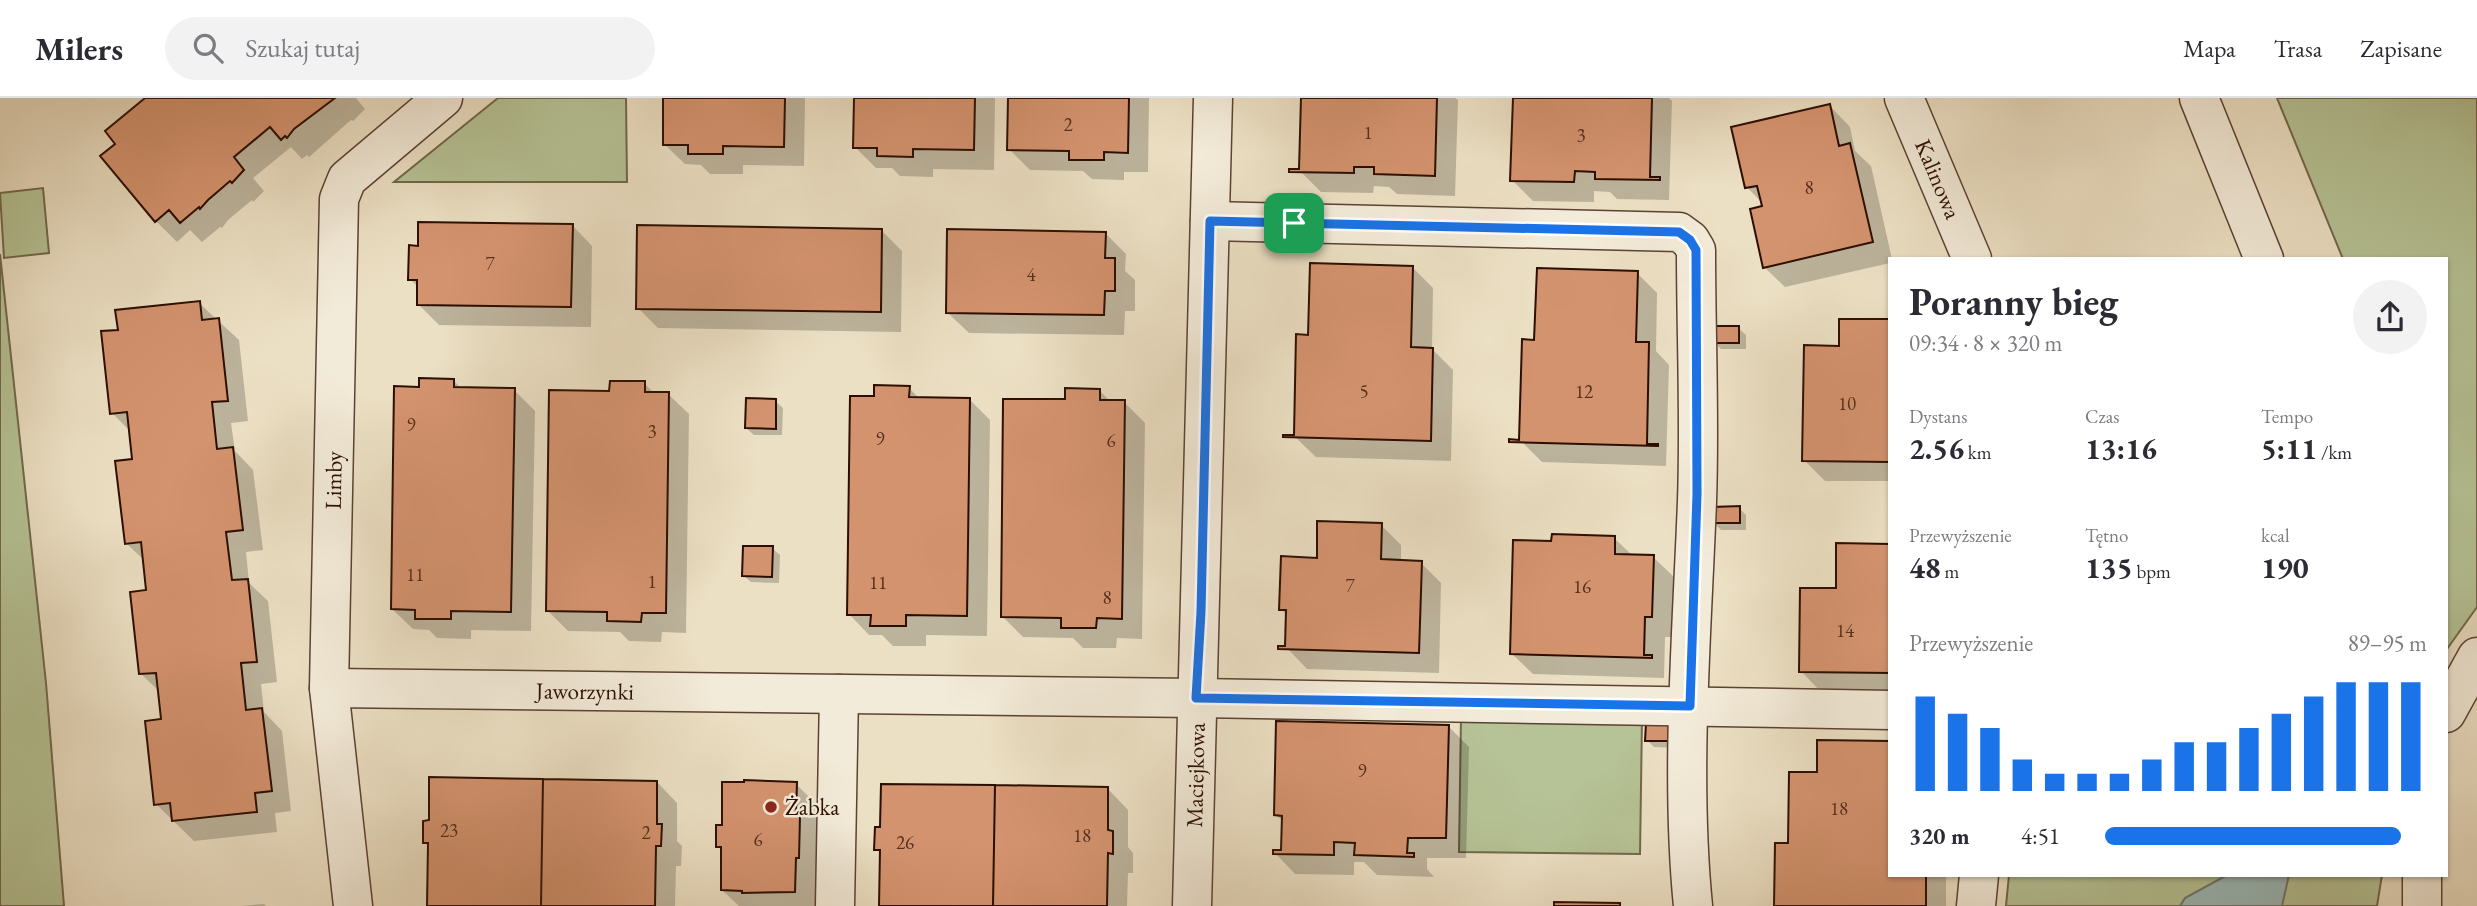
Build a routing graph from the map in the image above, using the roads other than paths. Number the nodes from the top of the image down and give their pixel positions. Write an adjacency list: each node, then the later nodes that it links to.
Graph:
1 (443, 98): 9 (street, Limby)
2 (1213, 98): 5 (street, Maciejkowa)
3 (1904, 98): 6 (street, Kalinowa)
4 (2199, 98): 7 (street)
5 (1210, 221): 11 (street, Maciejkowa); 12 (street)
6 (1971, 257)
7 (2263, 257)
8 (2477, 657): 13 (street)
9 (329, 688): 10 (street, Jaworzynki); 17 (street, Limby)
10 (839, 694): 11 (street, Jaworzynki); 18 (street)
11 (1196, 698): 12 (street, Jaworzynki); 19 (street, Maciejkowa)
12 (1690, 706): 14 (street, Jaworzynki); 20 (street)
13 (2448, 709)
14 (1888, 710)
15 (1979, 877): 21 (street)
16 (2421, 877): 22 (street)
17 (353, 906)
18 (835, 906)
19 (1192, 906)
20 (1692, 906)
21 (1976, 906)
22 (2422, 906)

